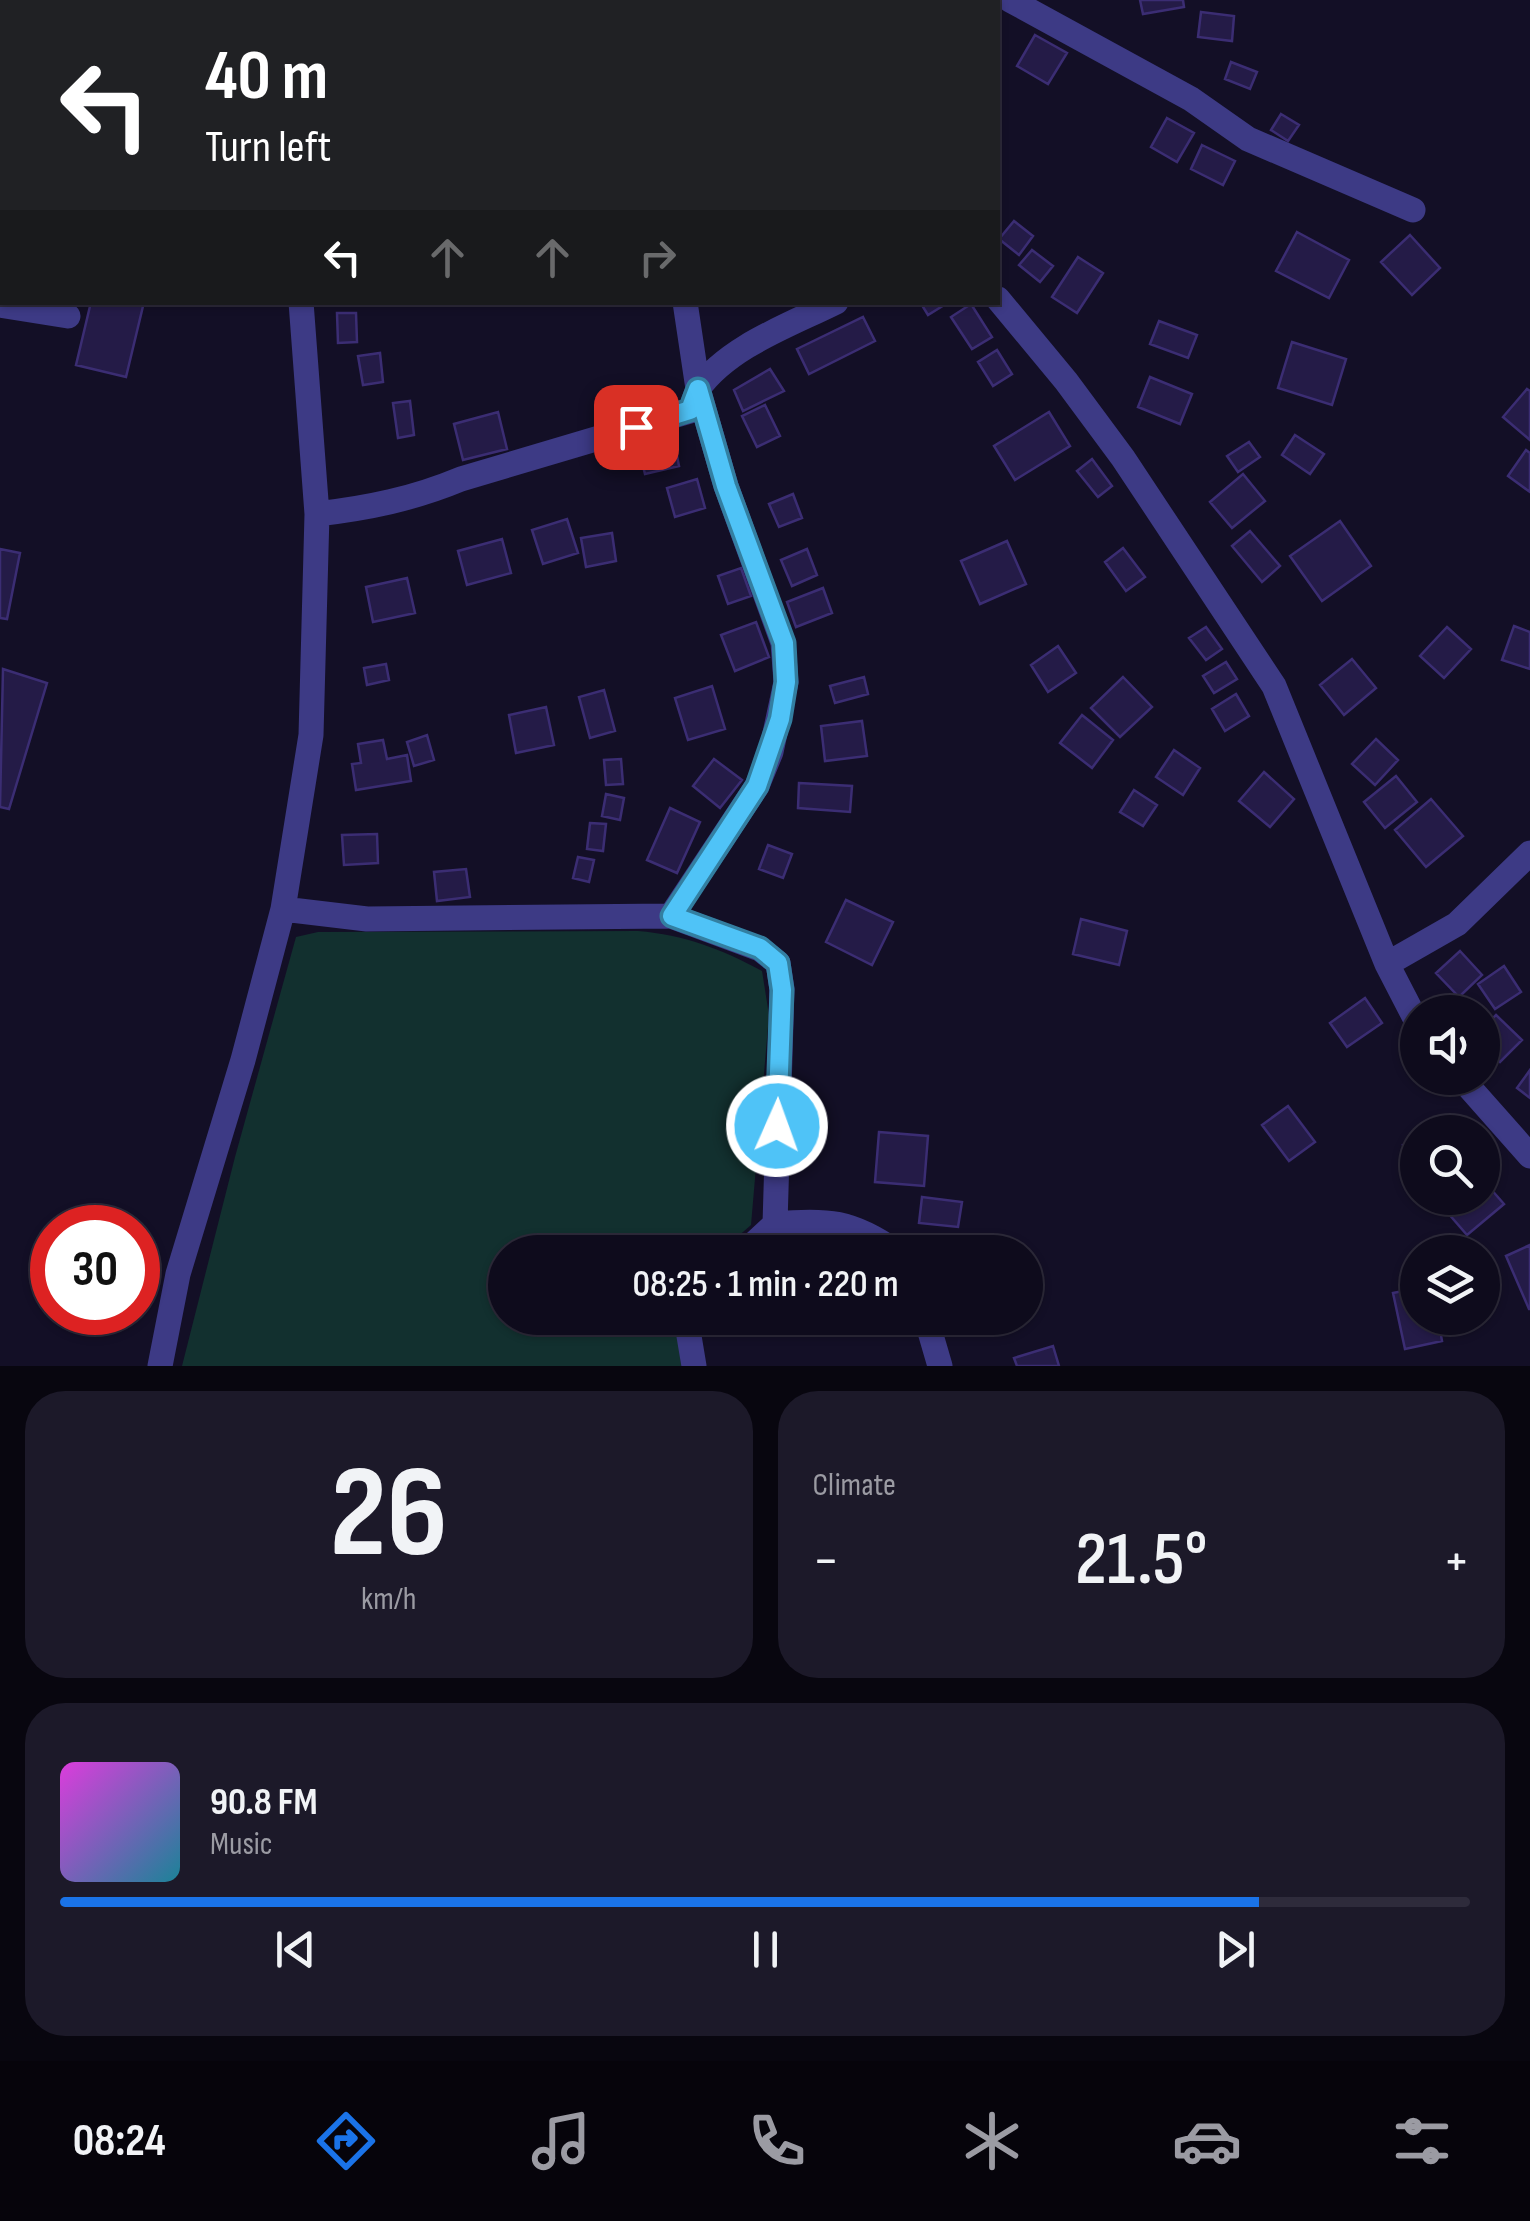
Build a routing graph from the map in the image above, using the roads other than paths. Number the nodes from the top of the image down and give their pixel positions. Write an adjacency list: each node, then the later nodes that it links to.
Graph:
1 (1010, 0): 2 (street)
2 (1413, 210)
3 (1000, 301): 14 (street)
4 (0, 305): 8 (street)
5 (301, 305): 10 (street)
6 (685, 305): 9 (street)
7 (830, 305): 9 (street)
8 (68, 316)
9 (698, 389): 10 (street); 13 (street)
10 (317, 514): 12 (street)
11 (1530, 854): 14 (street)
12 (283, 910): 13 (street); 23 (street)
13 (672, 916): 18 (street)
14 (1387, 964): 15 (street)
15 (1403, 995)
16 (1476, 1095): 17 (street)
17 (1530, 1156)
18 (775, 1224): 19 (street); 20 (street)
19 (763, 1235)
20 (871, 1235)
21 (689, 1335): 24 (street)
22 (931, 1335): 25 (street)
23 (160, 1366)
24 (694, 1366)
25 (940, 1366)

